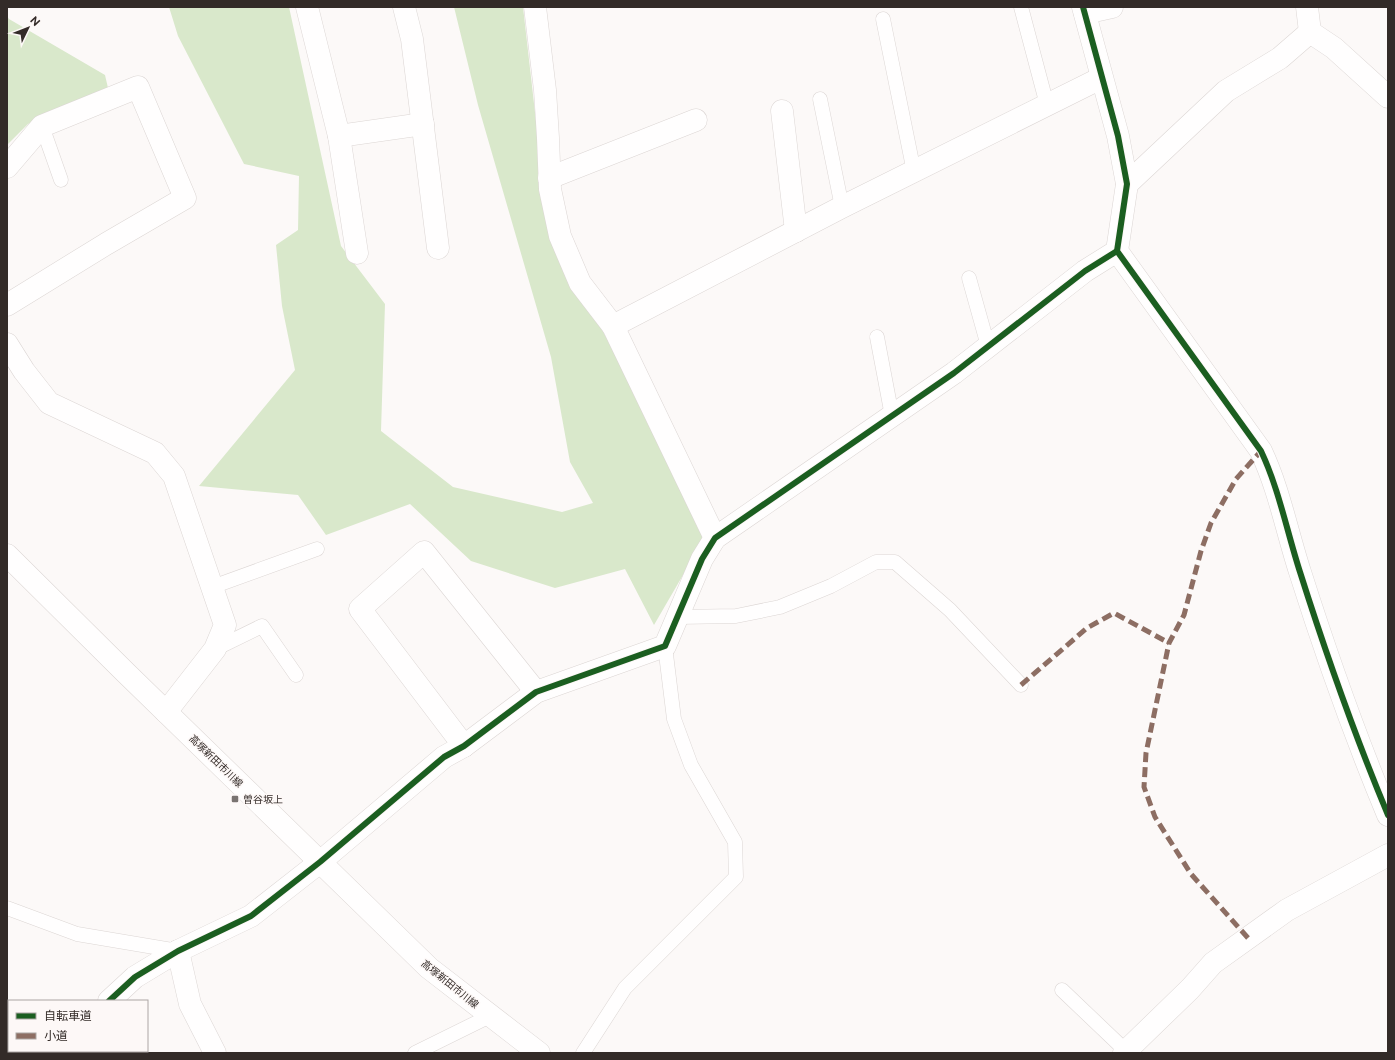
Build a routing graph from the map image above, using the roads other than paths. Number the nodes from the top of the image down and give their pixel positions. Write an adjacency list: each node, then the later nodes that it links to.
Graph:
1 (307, 7): 18 (street)
2 (404, 7): 16 (street)
3 (534, 7): 21 (street)
4 (1021, 7): 13 (lane)
5 (1112, 7): 7 (street)
6 (1307, 7): 9 (street)
7 (1084, 10): 10 (street)
8 (883, 19): 20 (lane)
9 (1310, 32): 11 (street); 23 (street)
10 (1101, 78): 13 (street); 23 (street)
11 (1388, 97)
12 (820, 99): 24 (lane)
13 (1047, 105): 20 (street)
14 (782, 111): 25 (street)
15 (696, 120): 21 (street)
16 (423, 124): 18 (street); 26 (street)
17 (42, 126): 19 (street); 22 (lane); 30 (street)
18 (339, 136): 28 (street)
19 (7, 167)
20 (914, 172): 24 (street)
21 (549, 178): 31 (street)
22 (61, 180)
23 (1127, 184): 27 (street)
24 (842, 207): 25 (street)
25 (796, 231): 31 (street)
26 (438, 248)
27 (1117, 251): 34 (street); 48 (street)
28 (357, 253)
29 (969, 278): 34 (lane)
30 (7, 305)
31 (613, 326): 36 (street)
32 (877, 337): 35 (lane)
33 (7, 344): 39 (street)
34 (988, 346): 35 (street)
35 (892, 416): 36 (street)
36 (715, 538): 40 (street)
37 (316, 549): 39 (lane)
38 (7, 556): 46 (street, 高塚新田市川線)
39 (212, 587): 42 (street)
40 (678, 617): 41 (street); 44 (lane)
41 (665, 646): 45 (street); 60 (lane)
42 (215, 649): 43 (lane); 46 (street)
43 (296, 675)
44 (1021, 684)
45 (536, 692): 47 (street); 47 (street)
46 (166, 712): 50 (street, 高塚新田市川線)
47 (464, 746): 50 (street)
48 (1388, 815)
49 (1388, 855): 56 (street)
50 (320, 862): 52 (street); 55 (street, 高塚新田市川線)
51 (7, 908): 52 (lane)
52 (178, 951): 54 (street); 57 (street)
53 (1062, 990): 56 (lane)
54 (110, 1000)
55 (490, 1016): 58 (lane); 59 (street, 高塚新田市川線)
56 (1125, 1052)
57 (215, 1053)
58 (415, 1053)
59 (539, 1053)
60 (582, 1053)

